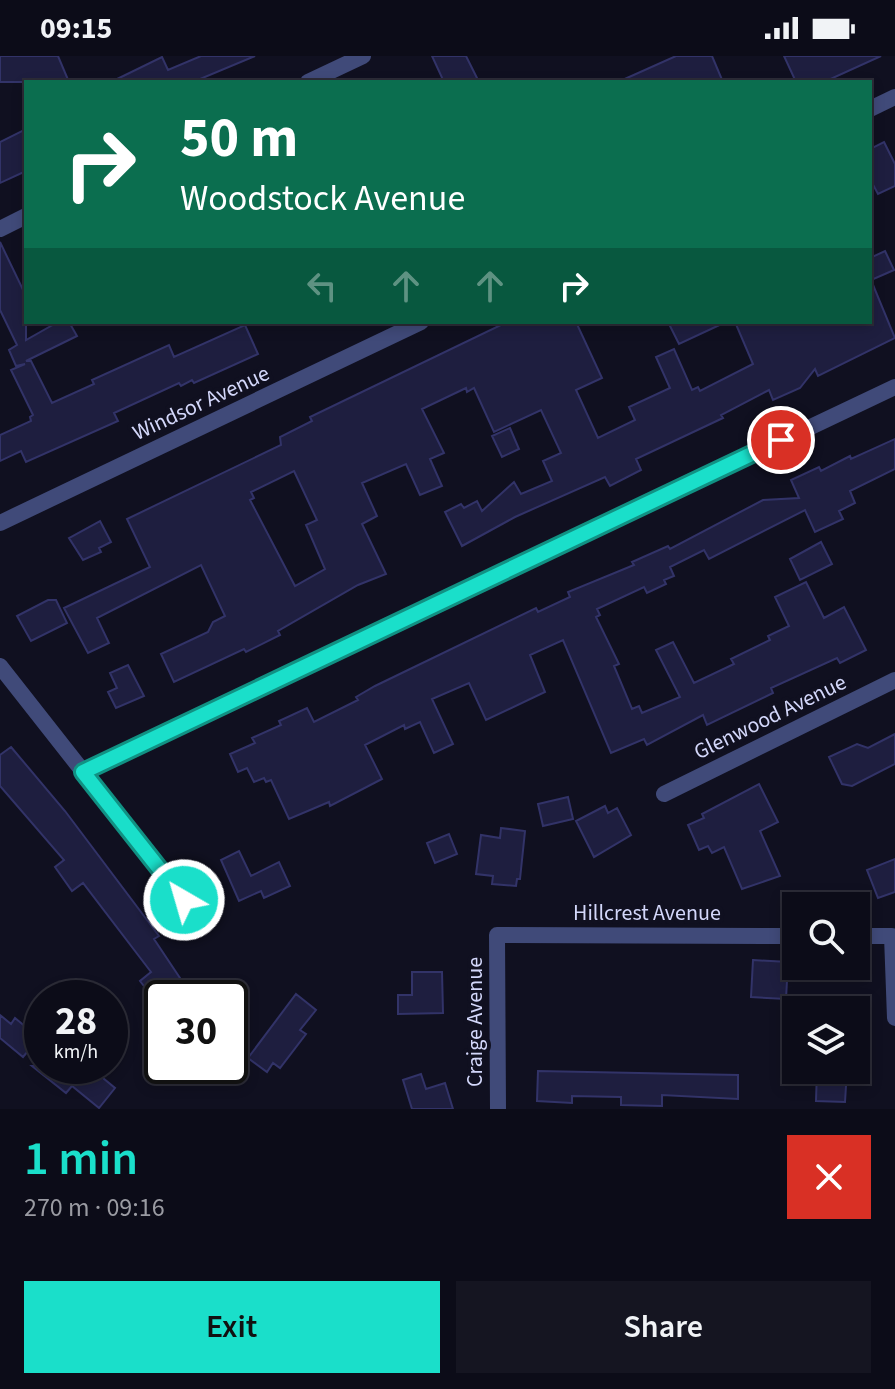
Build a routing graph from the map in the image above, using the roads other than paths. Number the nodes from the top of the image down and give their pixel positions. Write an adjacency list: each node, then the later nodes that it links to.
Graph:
1 (363, 56): 2 (street)
2 (312, 80)
3 (895, 97): 4 (street)
4 (872, 108)
5 (24, 217): 6 (street)
6 (0, 229)
7 (417, 324): 9 (street, Windsor Avenue)
8 (895, 387): 12 (street)
9 (0, 523)
10 (0, 666): 12 (street)
11 (895, 680): 13 (street, Glenwood Avenue)
12 (83, 772): 14 (street)
13 (664, 794)
14 (184, 900)
15 (497, 935): 16 (street, Hillcrest Avenue); 19 (street, Craige Avenue)
16 (782, 936)
17 (870, 936): 18 (street)
18 (895, 1018)
19 (498, 1109)

